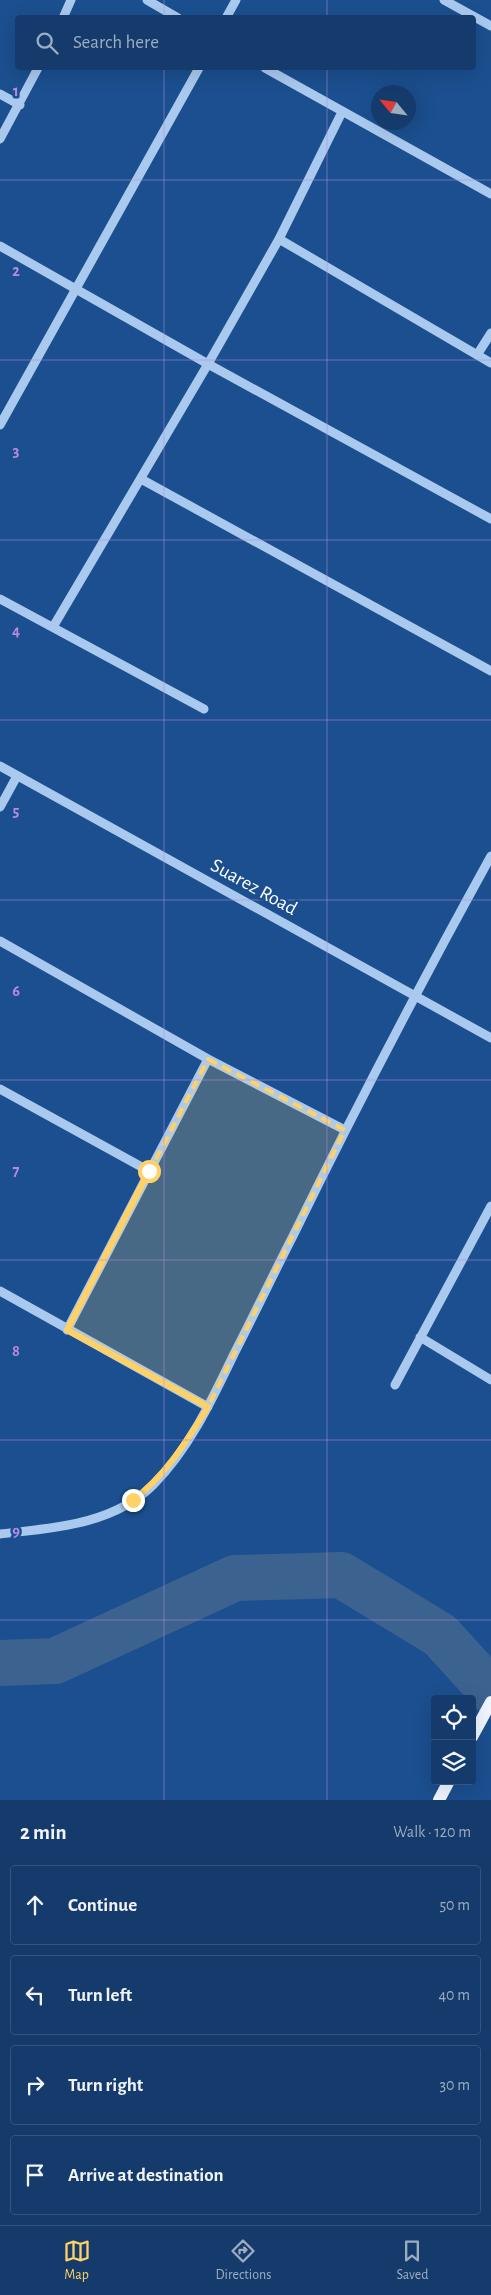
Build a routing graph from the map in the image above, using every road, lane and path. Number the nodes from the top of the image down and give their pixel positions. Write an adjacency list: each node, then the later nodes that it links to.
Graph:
1 (72, 0): 7 (street)
2 (147, 0): 8 (street)
3 (236, 0): 9 (street)
4 (444, 0): 6 (street)
5 (466, 0): 6 (street)
6 (457, 7): 10 (street)
7 (64, 15)
8 (173, 15)
9 (228, 15)
10 (471, 15)
11 (476, 18): 12 (street)
12 (491, 26)
13 (37, 70): 17 (street)
14 (197, 70): 23 (street)
15 (268, 70): 18 (street)
16 (0, 94): 17 (street)
17 (20, 105): 19 (street)
18 (342, 112): 20 (street); 21 (street)
19 (0, 139)
20 (491, 194)
21 (279, 239): 25 (street); 27 (street)
22 (0, 246): 23 (street)
23 (75, 289): 27 (street); 28 (street)
24 (491, 333): 25 (street)
25 (477, 355): 26 (street)
26 (491, 363)
27 (208, 364): 29 (street); 30 (street)
28 (0, 425)
29 (141, 479): 32 (street); 33 (street)
30 (491, 519)
31 (0, 599): 32 (street)
32 (53, 627): 34 (street)
33 (491, 671)
34 (204, 709)
35 (0, 766): 36 (street, Suarez Road)
36 (17, 776): 37 (street); 41 (street, Suarez Road)
37 (0, 807)
38 (491, 856): 39 (street)
39 (488, 869): 41 (street)
40 (0, 941): 43 (street)
41 (414, 996): 42 (street, Suarez Road); 45 (street)
42 (491, 1038)
43 (208, 1059): 45 (street); 46 (street)
44 (0, 1089): 46 (street)
45 (345, 1130): 55 (street)
46 (149, 1171): 51 (street)
47 (491, 1206): 48 (street)
48 (482, 1224): 49 (street); 52 (street)
49 (491, 1229)
50 (0, 1291): 51 (street)
51 (67, 1330): 55 (street)
52 (420, 1337): 53 (street); 54 (street)
53 (491, 1380)
54 (395, 1385)
55 (208, 1407): 56 (street)
56 (0, 1534)
57 (491, 1702): 58 (main road)
58 (476, 1730)
59 (447, 1785): 60 (main road)
60 (439, 1800)

